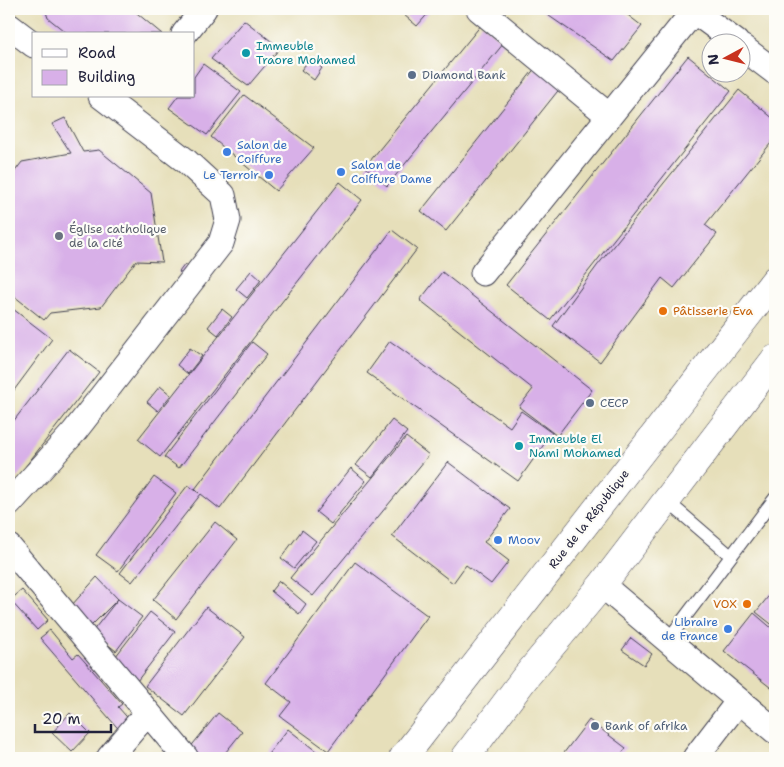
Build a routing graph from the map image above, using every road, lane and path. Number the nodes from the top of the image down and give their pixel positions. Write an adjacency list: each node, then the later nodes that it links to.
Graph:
1 (204, 9): 5 (street)
2 (479, 9): 12 (street)
3 (692, 10): 6 (street); 12 (street)
4 (9, 26): 7 (street)
5 (186, 32)
6 (722, 32)
7 (32, 43)
8 (752, 55): 9 (street)
9 (775, 72)
10 (109, 98): 11 (street)
11 (129, 104): 18 (street)
12 (608, 115): 13 (street)
13 (483, 273)
14 (775, 280): 28 (main road, Rue de la République)
15 (775, 359): 17 (main road)
16 (775, 498): 20 (lane)
17 (667, 501): 20 (lane); 21 (main road)
18 (9, 504)
19 (9, 547): 24 (street)
20 (731, 556): 22 (lane)
21 (602, 585): 22 (street); 29 (main road)
22 (667, 641): 23 (street)
23 (738, 702): 25 (street); 30 (street)
24 (147, 713): 26 (street); 27 (street)
25 (775, 731)
26 (109, 758)
27 (186, 758)
28 (403, 758)
29 (465, 758)
30 (695, 758)

